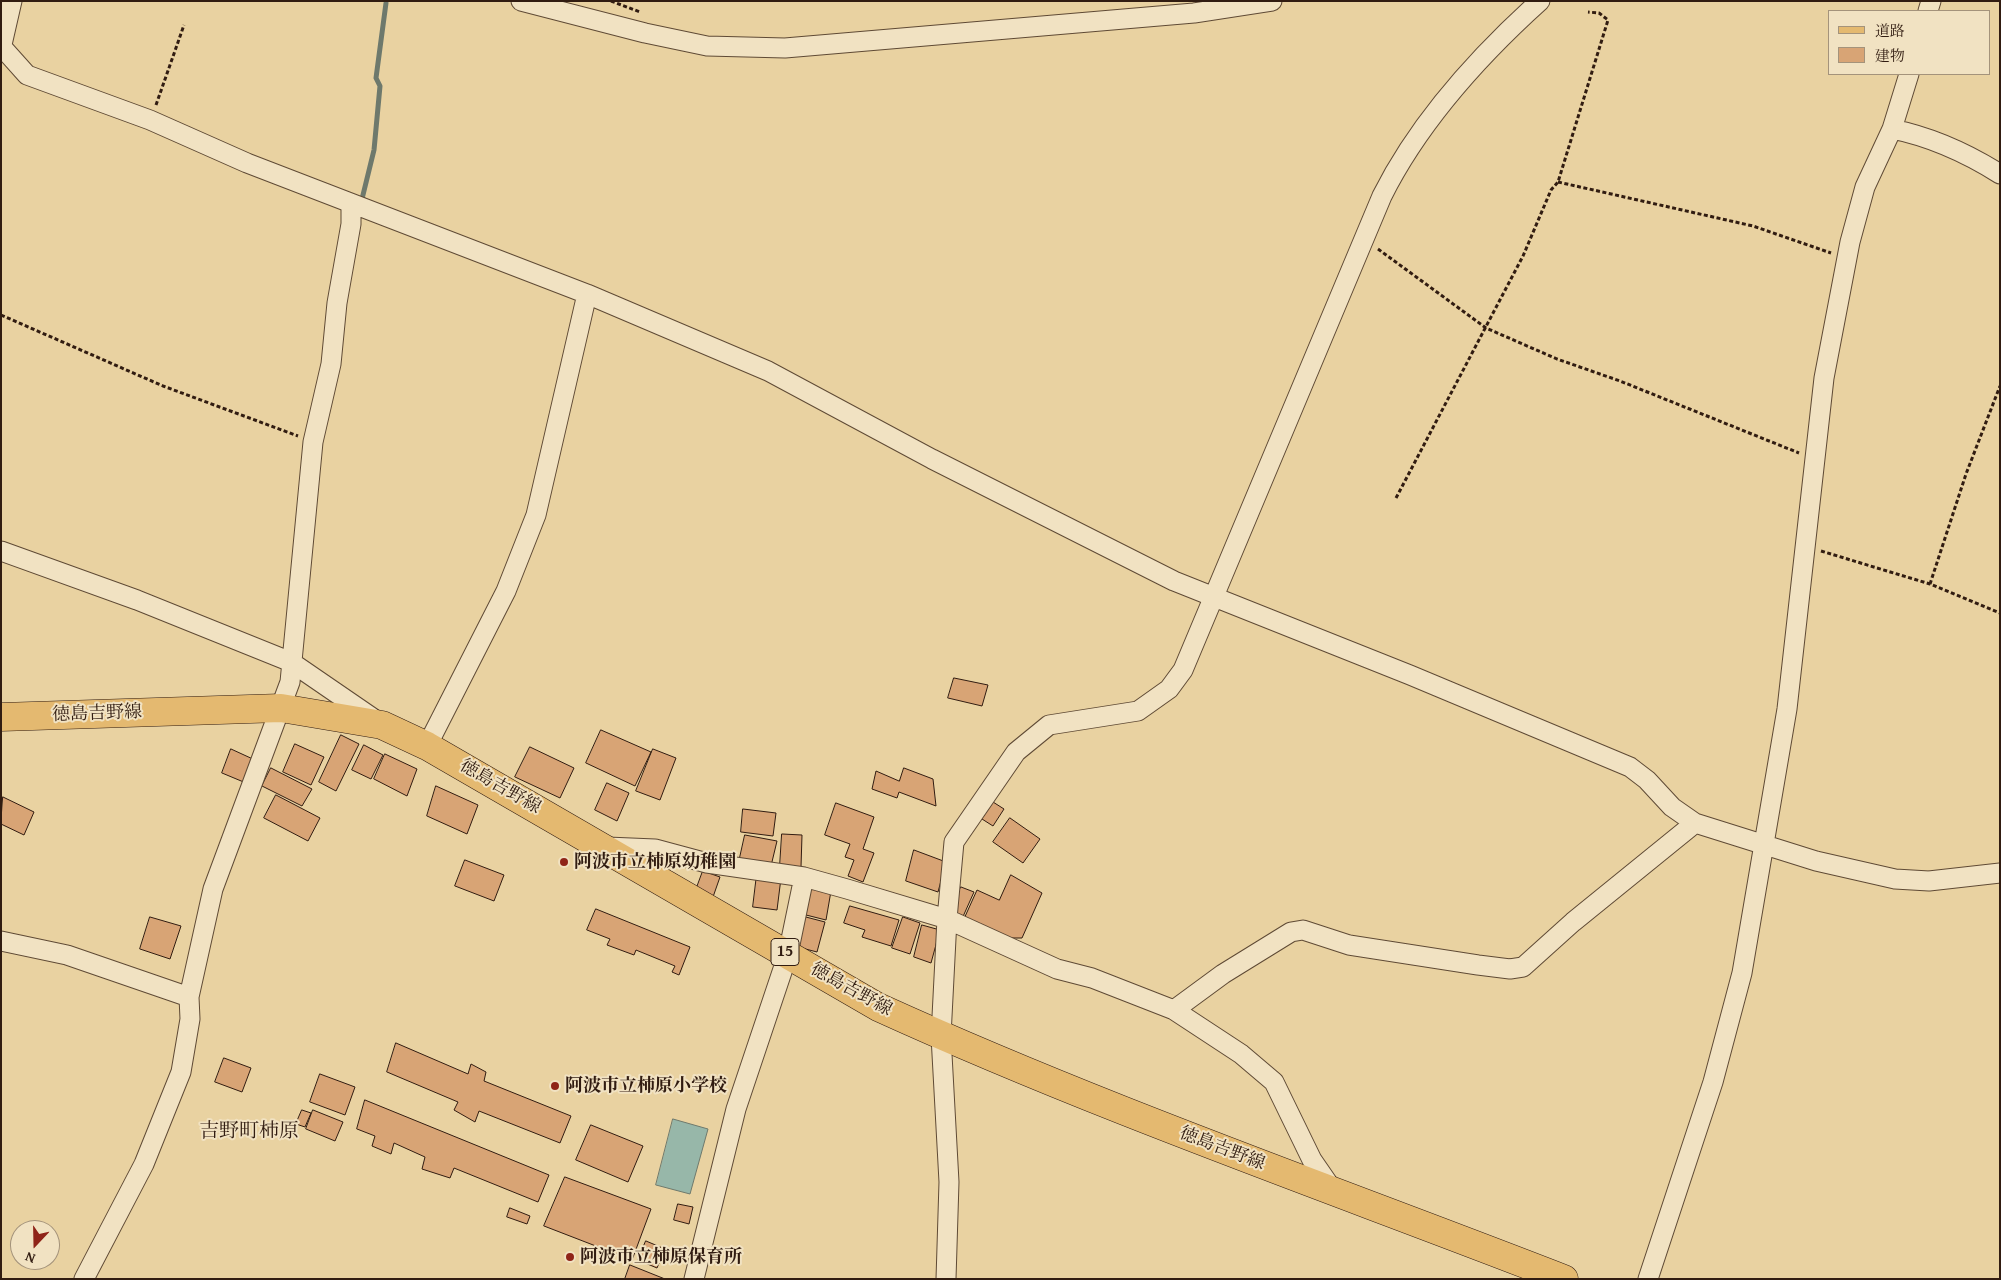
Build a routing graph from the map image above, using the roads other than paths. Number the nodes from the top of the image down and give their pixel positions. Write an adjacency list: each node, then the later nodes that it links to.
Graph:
1 (12, 1): 5 (street)
2 (521, 1): 3 (street)
3 (1272, 1)
4 (1540, 1): 12 (street)
5 (1, 47): 9 (street)
6 (1909, 75): 7 (street)
7 (1892, 128): 8 (street); 19 (street)
8 (2000, 174)
9 (351, 204): 10 (street); 13 (street)
10 (586, 294): 12 (street); 17 (street)
11 (1, 551): 13 (street)
12 (1215, 597): 18 (street); 23 (street)
13 (291, 662): 14 (street); 16 (street)
14 (281, 708): 15 (main road, 徳島吉野線 / 15); 16 (main road, 徳島吉野線 / 15); 26 (street)
15 (1, 717)
16 (382, 725): 17 (main road, 徳島吉野線 / 15)
17 (427, 746): 20 (main road, 徳島吉野線 / 15)
18 (1695, 823): 19 (street); 27 (street)
19 (1765, 846): 21 (street); 34 (street)
20 (606, 847): 22 (street); 25 (main road, 徳島吉野線 / 15)
21 (2000, 873)
22 (804, 877): 23 (street); 25 (street)
23 (947, 919): 27 (street); 28 (street)
24 (1, 940): 26 (street)
25 (788, 954): 28 (main road, 徳島吉野線 / 15); 31 (street)
26 (189, 997): 30 (street)
27 (1174, 1010): 29 (street)
28 (942, 1036): 29 (main road, 徳島吉野線 / 15); 32 (street)
29 (1332, 1189): 33 (main road, 徳島吉野線 / 15)
30 (84, 1279)
31 (694, 1279)
32 (946, 1279)
33 (1564, 1279)
34 (1648, 1279)

